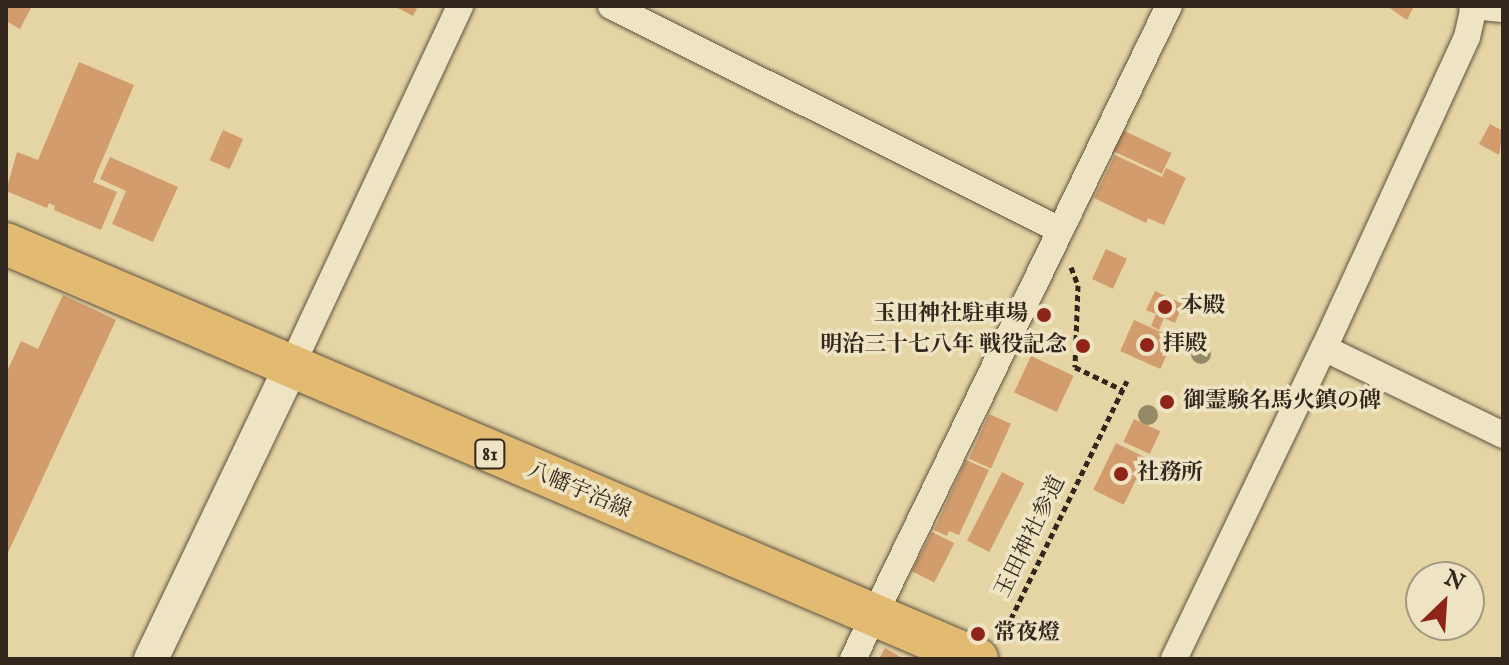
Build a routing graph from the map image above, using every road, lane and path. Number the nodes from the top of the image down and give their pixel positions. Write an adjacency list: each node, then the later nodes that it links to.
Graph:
1 (460, 6): 9 (street)
2 (611, 6): 6 (street)
3 (1169, 6): 6 (street)
4 (1473, 7): 5 (street); 8 (street)
5 (1503, 9)
6 (1057, 228): 11 (path); 13 (street)
7 (6, 244): 9 (main road, 八幡宇治線 / 81)
8 (1324, 348): 12 (street); 17 (street)
9 (291, 367): 13 (main road, 八幡宇治線 / 81); 15 (street)
10 (1127, 381): 11 (path, 玉田神社参道)
11 (1123, 390): 14 (path, 玉田神社参道)
12 (1503, 435)
13 (877, 616): 14 (main road, 八幡宇治線 / 81); 16 (street)
14 (987, 653)
15 (151, 659)
16 (853, 659)
17 (1174, 659)

